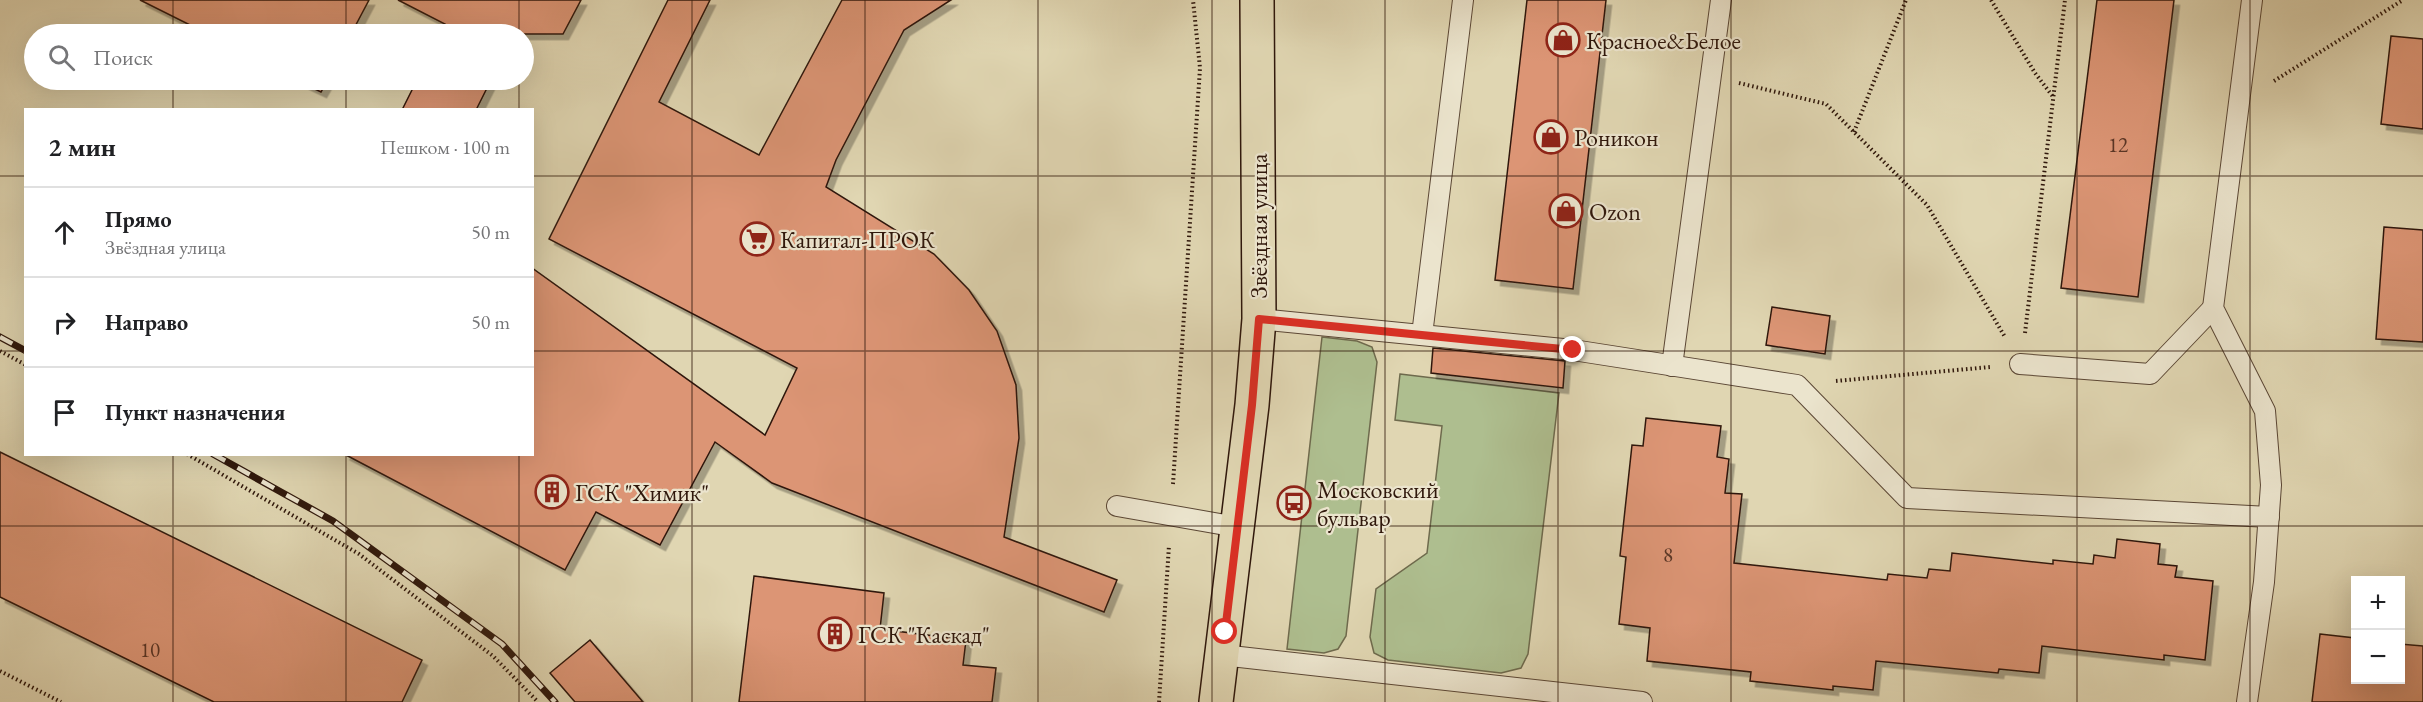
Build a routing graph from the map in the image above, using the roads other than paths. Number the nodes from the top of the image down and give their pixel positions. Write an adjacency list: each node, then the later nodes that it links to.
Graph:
1 (1257, 0): 6 (main road, Звёздная улица)
2 (1463, 0): 7 (lane)
3 (1721, 0): 9 (lane)
4 (2252, 0): 5 (lane)
5 (2213, 308): 8 (lane); 11 (lane)
6 (1259, 319): 7 (lane); 12 (main road, Звёздная улица)
7 (1422, 335): 9 (lane)
8 (2020, 364)
9 (1672, 366): 11 (lane)
10 (1117, 506): 12 (lane)
11 (2269, 517): 16 (lane)
12 (1237, 527): 13 (main road, Звёздная улица)
13 (1222, 655): 14 (main road, Звёздная улица); 15 (lane)
14 (1216, 702)
15 (1642, 702)
16 (2247, 702)

